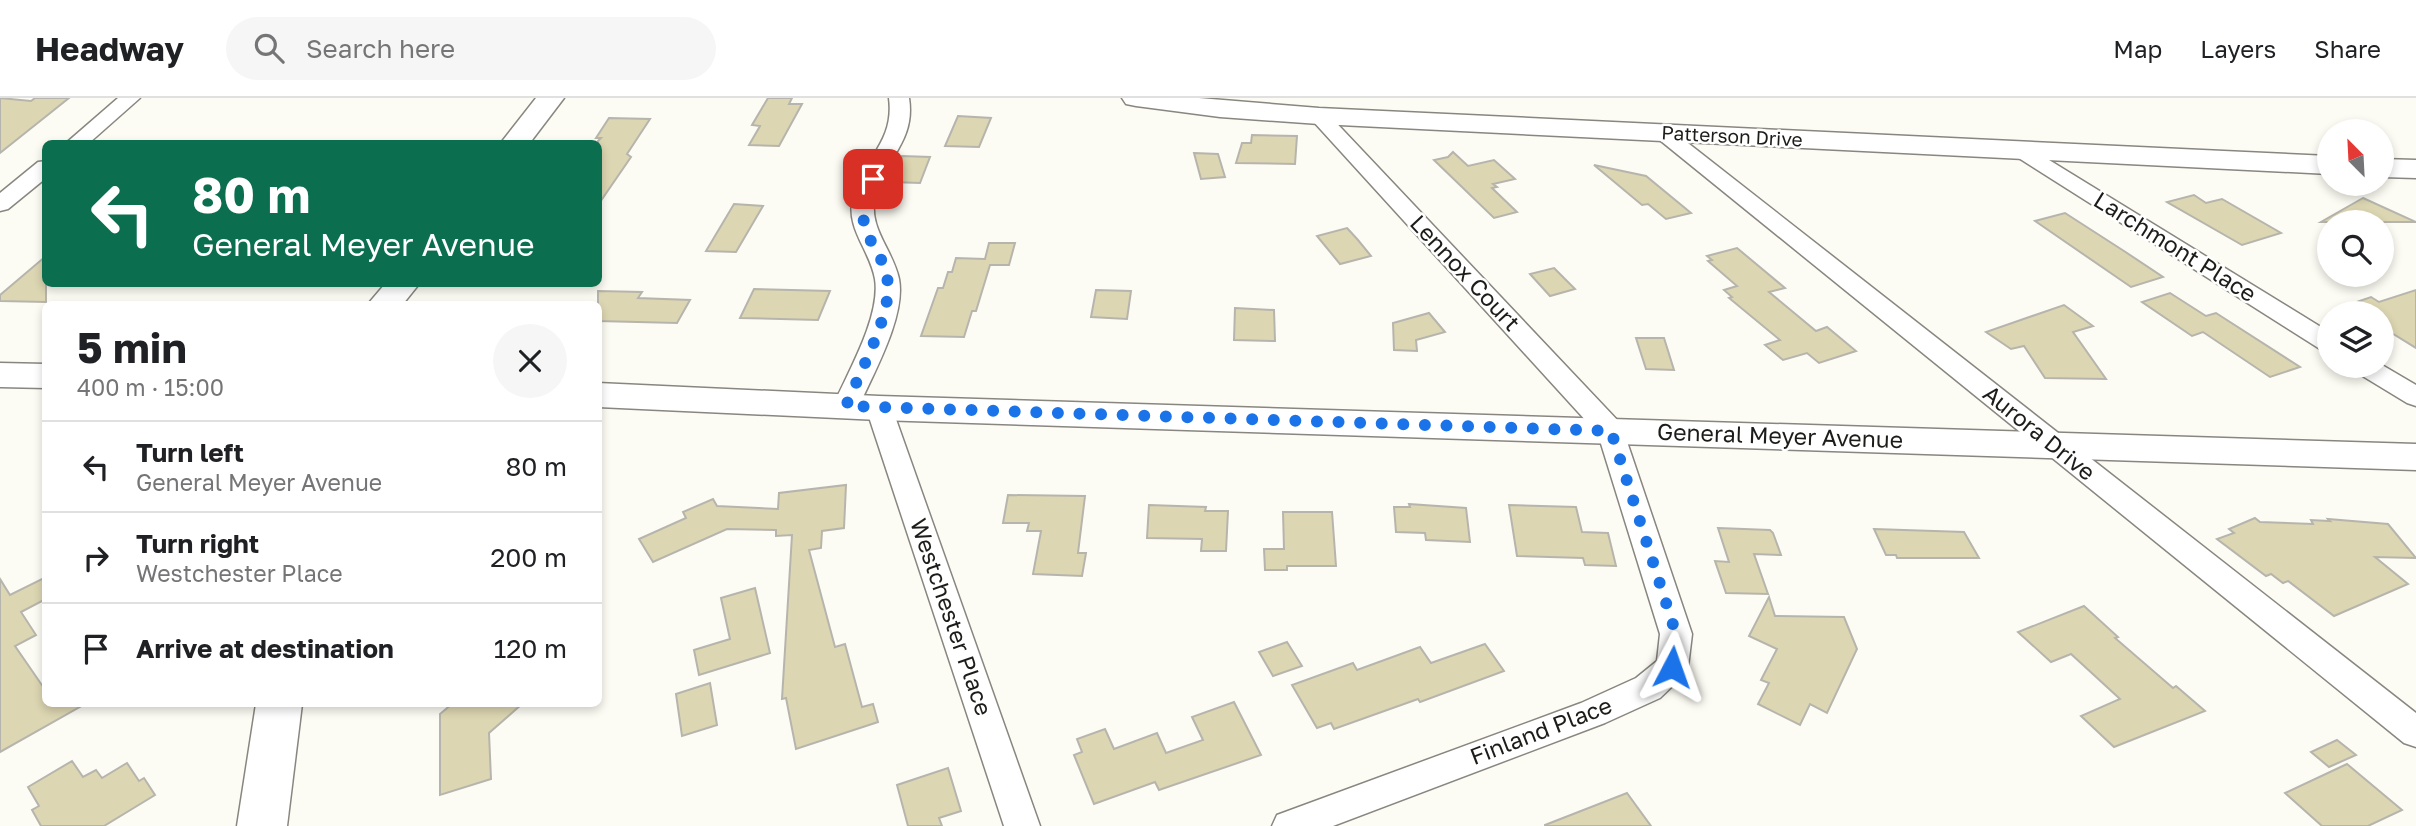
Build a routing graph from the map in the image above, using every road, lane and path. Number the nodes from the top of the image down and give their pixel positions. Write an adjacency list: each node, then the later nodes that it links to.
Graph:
1 (130, 98): 7 (street)
2 (550, 98): 8 (street)
3 (899, 98): 23 (street)
4 (1136, 98): 5 (street, Patterson Drive)
5 (1319, 116): 6 (street, Patterson Drive); 24 (street, Lennox Court)
6 (1663, 133): 9 (street, Patterson Drive); 25 (street, Aurora Drive)
7 (80, 140)
8 (517, 140)
9 (2021, 151): 10 (street, Patterson Drive); 17 (street, Larchmont Place)
10 (2317, 164)
11 (2394, 168): 12 (street)
12 (2416, 169)
13 (42, 170): 14 (street)
14 (0, 204)
15 (399, 287): 16 (street)
16 (388, 301)
17 (2317, 336)
18 (0, 374): 19 (street)
19 (42, 376)
20 (2385, 378): 22 (street)
21 (602, 395): 23 (street, General Meyer Avenue)
22 (2416, 397)
23 (862, 407): 24 (street, General Meyer Avenue); 30 (street, Westchester Place)
24 (1611, 431): 25 (street, General Meyer Avenue); 31 (street, Finland Place)
25 (2053, 444): 26 (street, General Meyer Avenue); 28 (street, Aurora Drive)
26 (2416, 457)
27 (279, 707): 29 (street)
28 (2416, 733)
29 (262, 826)
30 (1022, 826)
31 (1290, 826)

